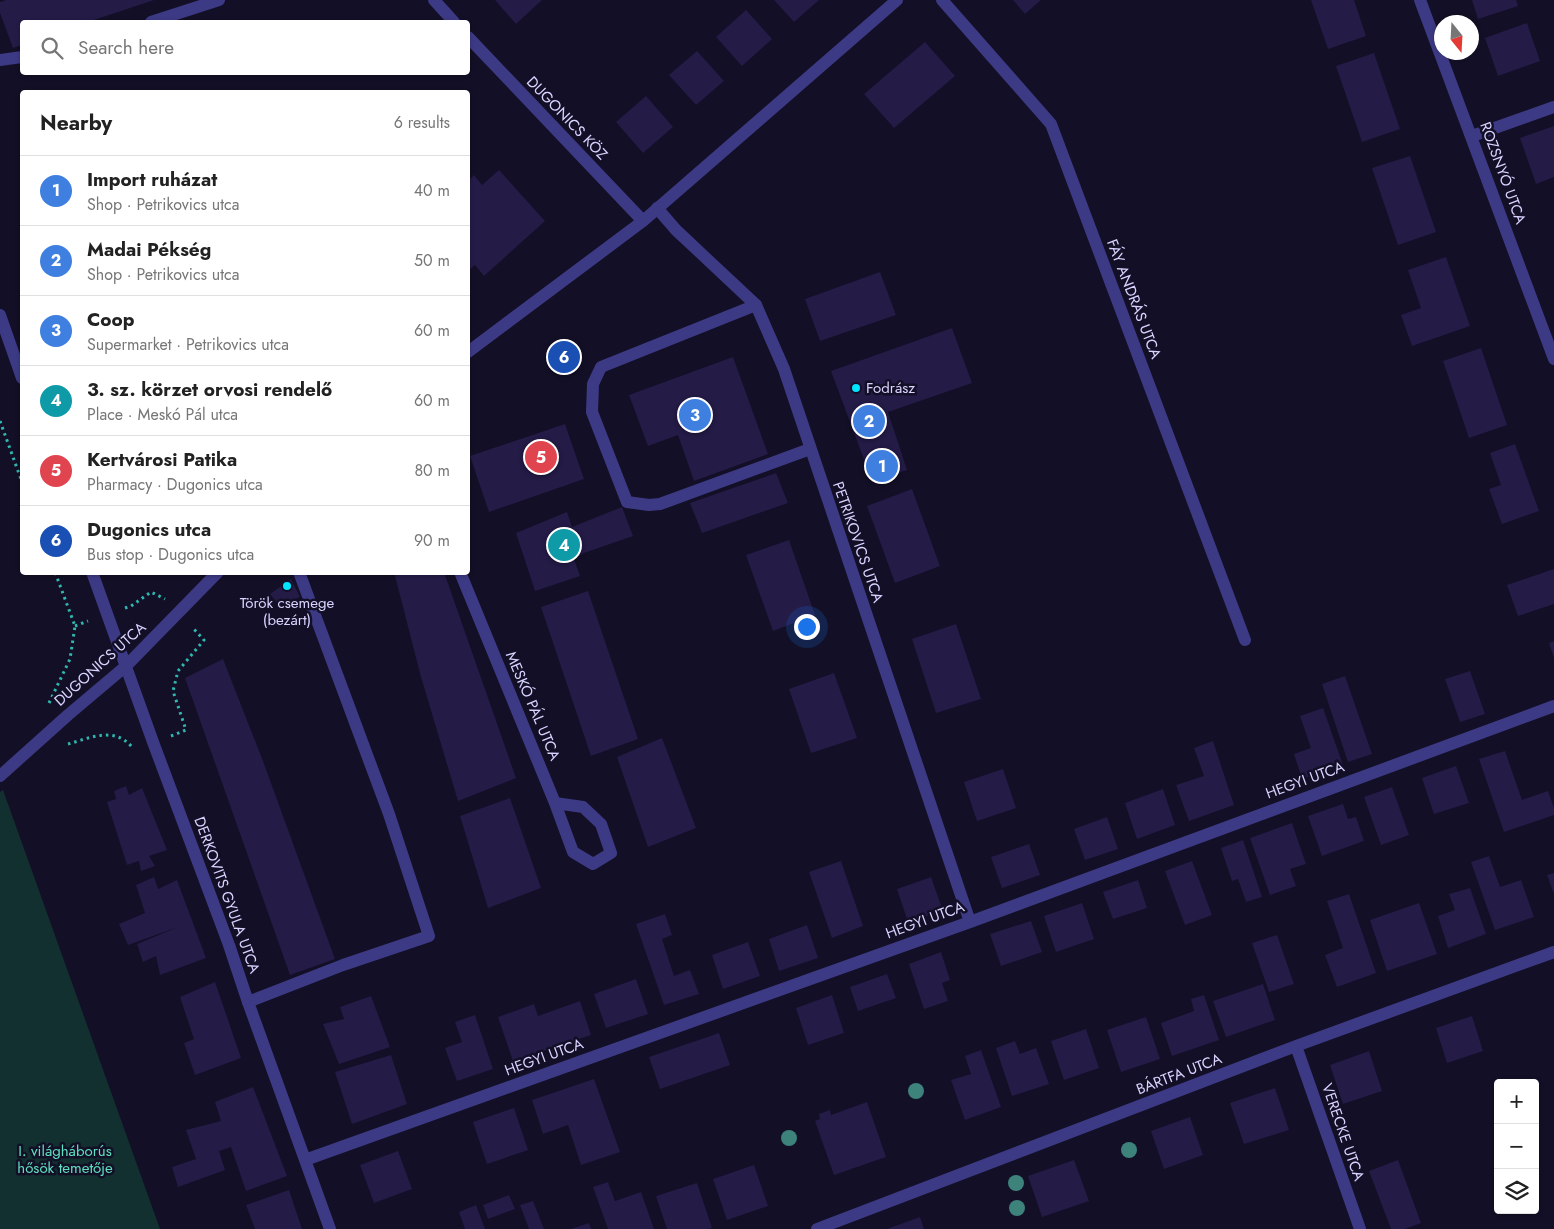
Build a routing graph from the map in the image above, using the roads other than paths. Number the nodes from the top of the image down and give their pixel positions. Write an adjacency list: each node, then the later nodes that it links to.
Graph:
1 (219, 0): 6 (street)
2 (434, 0): 7 (street)
3 (896, 0): 13 (street)
4 (942, 0): 25 (street, FÁY ANDRÁS UTCA)
5 (1420, 0): 12 (street, ROZSNYÓ UTCA)
6 (157, 20)
7 (452, 20)
8 (470, 39): 14 (street, DUGONICS KÖZ)
9 (20, 57): 10 (street)
10 (0, 60)
11 (1554, 107): 12 (street)
12 (1472, 136): 18 (street, ROZSNYÓ UTCA)
13 (658, 208): 14 (street); 15 (street, PETRIKOVICS UTCA)
14 (643, 221): 17 (street)
15 (756, 305): 20 (street, PETRIKOVICS UTCA); 20 (street)
16 (0, 315): 19 (street)
17 (470, 351)
18 (1554, 359)
19 (20, 372)
20 (810, 449): 30 (street, PETRIKOVICS UTCA)
21 (93, 575): 26 (street, DERKOVITS GYULA UTCA)
22 (215, 575): 26 (street, DUGONICS UTCA)
23 (300, 575): 32 (street)
24 (461, 575): 29 (street, MESKÓ PÁL UTCA)
25 (1245, 640)
26 (126, 666): 28 (street, DUGONICS UTCA); 32 (street, DERKOVITS GYULA UTCA)
27 (1554, 706): 30 (street, HEGYI UTCA)
28 (0, 776)
29 (555, 803): 29 (street, MESKÓ PÁL UTCA)
30 (970, 922): 34 (street, HEGYI UTCA)
31 (1554, 952): 33 (street, BÁRTFA UTCA)
32 (248, 1002): 34 (street, DERKOVITS GYULA UTCA)
33 (1296, 1046): 35 (street, BÁRTFA UTCA); 38 (street, VERECKE UTCA)
34 (305, 1160): 36 (street, DERKOVITS GYULA UTCA)
35 (833, 1226): 37 (street, BÁRTFA UTCA)
36 (330, 1229)
37 (817, 1229)
38 (1360, 1229)

